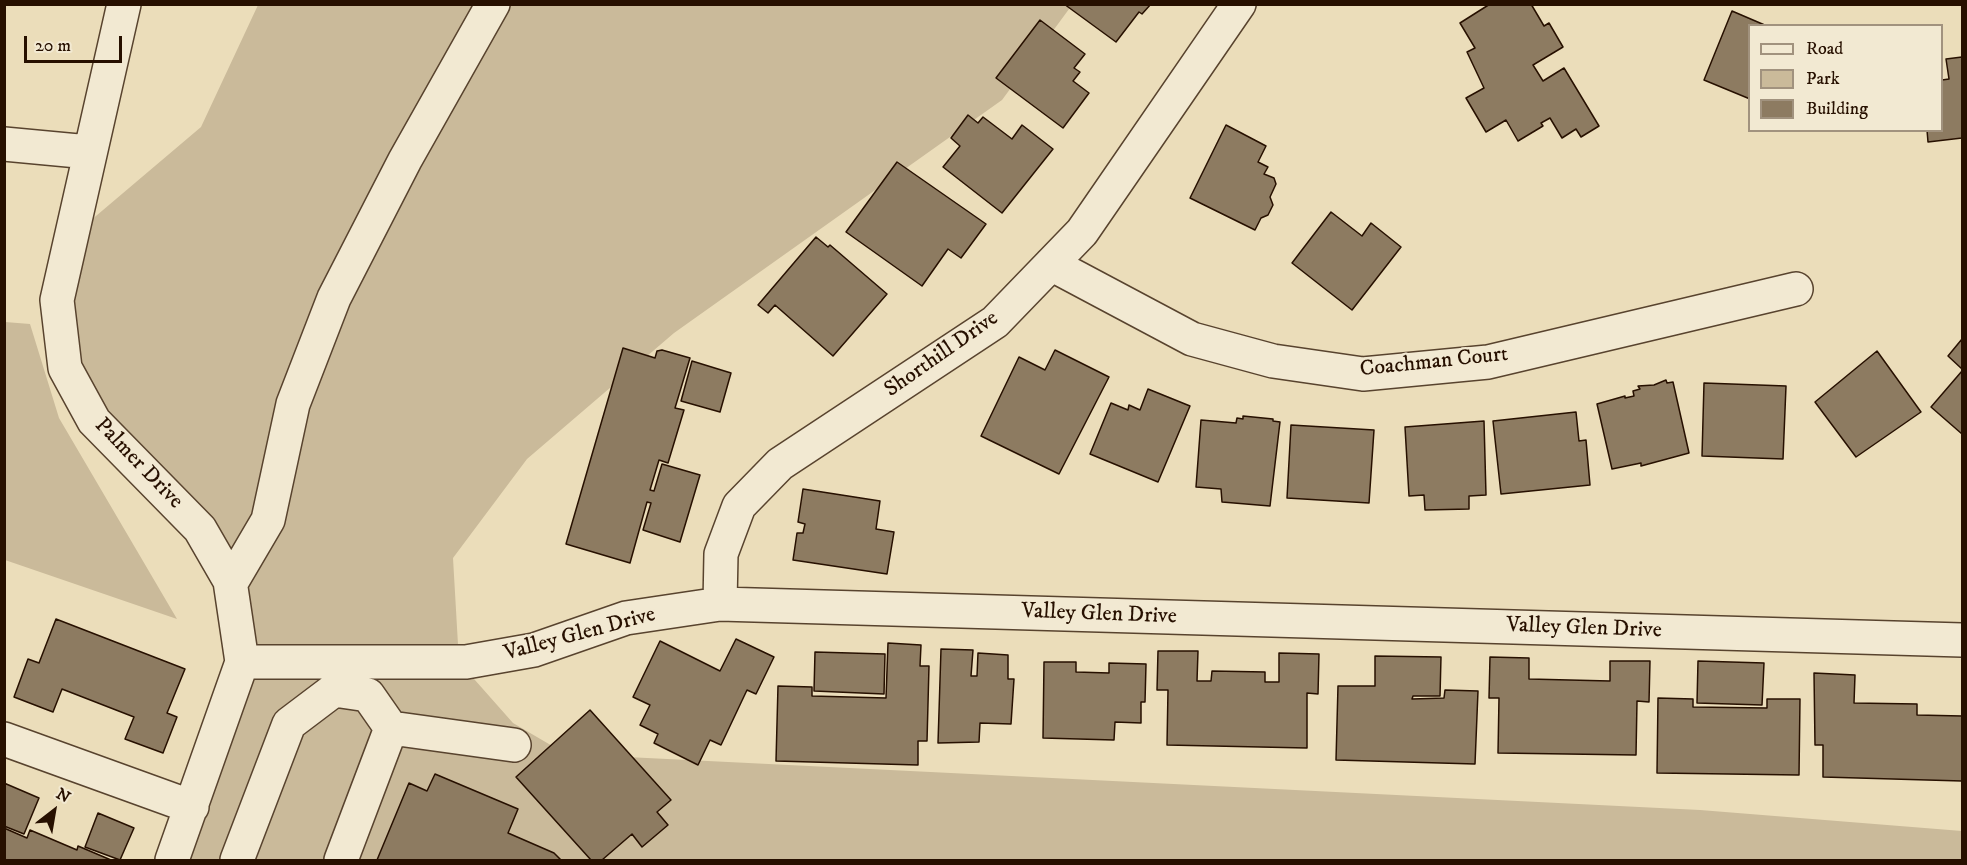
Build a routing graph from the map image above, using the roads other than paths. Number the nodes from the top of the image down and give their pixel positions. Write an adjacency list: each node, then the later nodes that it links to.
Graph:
1 (124, 4): 5 (street, Palmer Drive)
2 (493, 4): 8 (street)
3 (1239, 4): 6 (street, Shorthill Drive)
4 (4, 144): 5 (street)
5 (89, 152): 8 (street, Palmer Drive)
6 (1051, 264): 7 (street, Coachman Court); 9 (street, Shorthill Drive)
7 (1796, 289)
8 (231, 583): 11 (street, Palmer Drive)
9 (720, 604): 10 (street, Valley Glen Drive); 11 (street, Valley Glen Drive)
10 (1962, 640)
11 (242, 662): 15 (street, Palmer Drive)
12 (391, 728): 14 (street); 17 (street); 18 (street)
13 (4, 739): 15 (street)
14 (514, 746)
15 (192, 807): 16 (street)
16 (172, 861)
17 (237, 861)
18 (341, 861)

